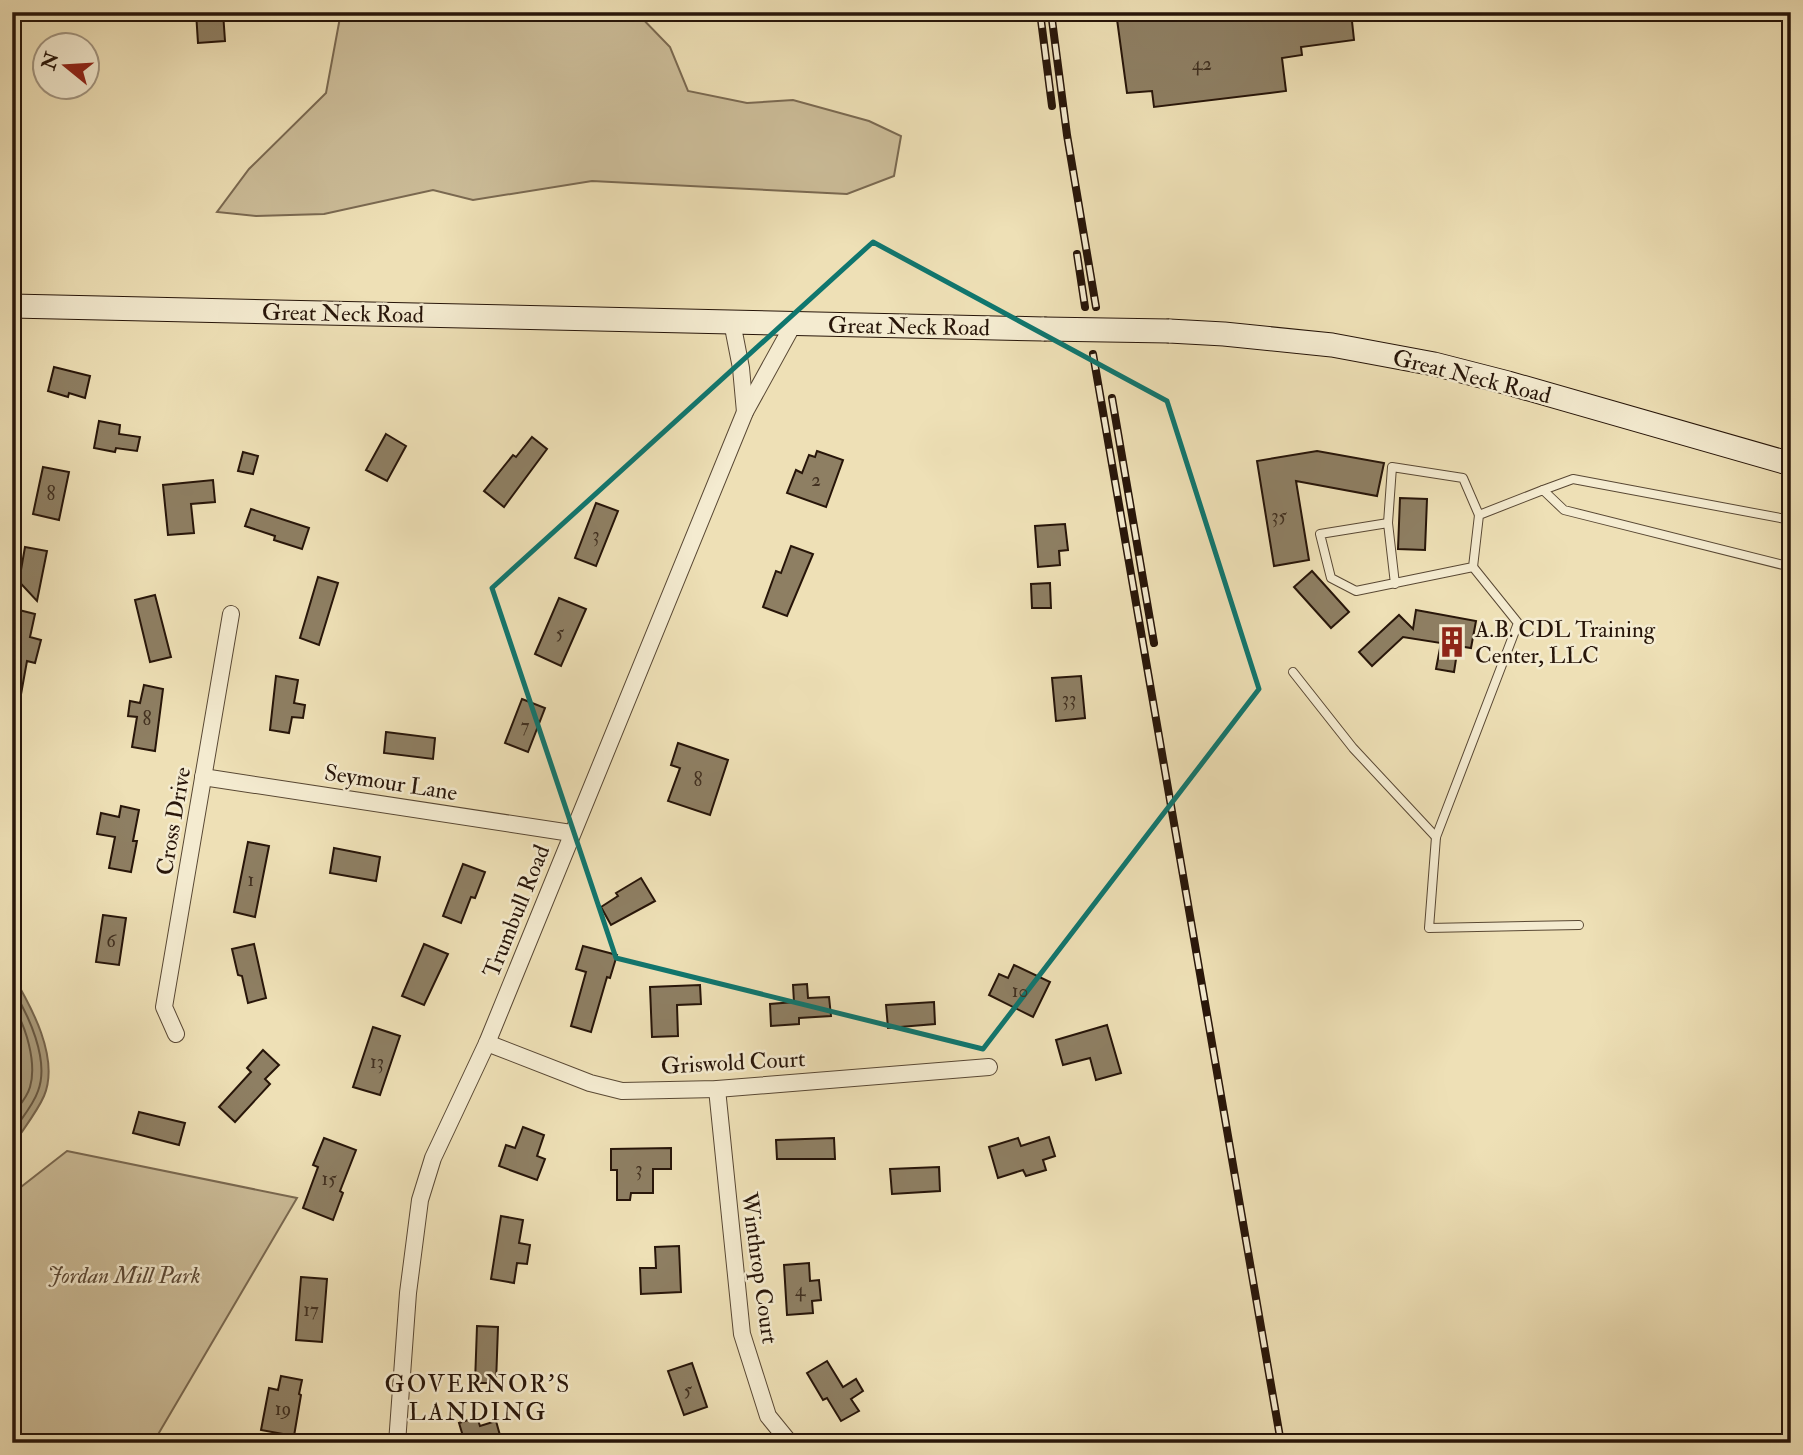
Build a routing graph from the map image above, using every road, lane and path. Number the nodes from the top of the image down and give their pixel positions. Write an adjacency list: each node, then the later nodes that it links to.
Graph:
1 (12, 306): 2 (main road, Great Neck Road)
2 (732, 322): 3 (main road, Great Neck Road); 4 (street, Trumbull Road)
3 (794, 323): 4 (street, Trumbull Road); 5 (main road, Great Neck Road, bridge)
4 (746, 412): 16 (street, Trumbull Road)
5 (1791, 464)
6 (1543, 490): 7 (lane); 8 (lane); 11 (lane)
7 (1479, 515): 9 (lane); 10 (lane)
8 (1791, 520)
9 (1388, 523): 12 (lane); 12 (lane)
10 (1473, 567): 12 (lane); 17 (lane)
11 (1791, 567)
12 (1395, 584)
13 (231, 614): 15 (street, Cross Drive)
14 (1293, 672): 17 (lane)
15 (204, 777): 16 (street, Seymour Lane); 19 (street, Cross Drive)
16 (571, 833): 20 (street, Trumbull Road)
17 (1436, 837): 18 (lane)
18 (1579, 926)
19 (176, 1034)
20 (487, 1043): 22 (street, Griswold Court); 23 (street, Trumbull Road)
21 (989, 1067): 22 (street, Griswold Court)
22 (717, 1088): 24 (street, Winthrop Court)
23 (397, 1443)
24 (790, 1443)

